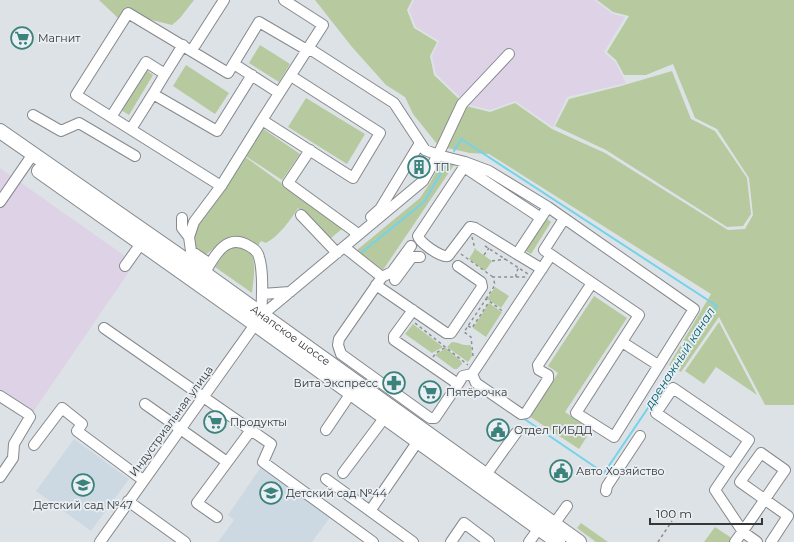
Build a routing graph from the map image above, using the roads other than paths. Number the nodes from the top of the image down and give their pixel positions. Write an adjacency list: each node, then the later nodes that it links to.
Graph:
1 (224, 0): 3 (street)
2 (284, 0): 4 (street)
3 (187, 48): 6 (street); 7 (street); 13 (street)
4 (307, 50): 6 (street); 9 (street); 18 (street)
5 (509, 54): 20 (street)
6 (234, 64): 8 (street)
7 (165, 74): 11 (street); 13 (street)
8 (252, 75): 10 (street); 11 (street)
9 (290, 76): 10 (street); 19 (street)
10 (279, 93): 14 (street)
11 (153, 94): 15 (street)
12 (33, 115): 21 (street)
13 (111, 117): 15 (street)
14 (262, 120): 19 (street); 24 (street)
15 (130, 129): 24 (street)
16 (0, 131): 22 (highway, Анапское шоссе)
17 (0, 142): 22 (highway, Анапское шоссе)
18 (420, 143): 20 (street); 31 (street)
19 (310, 150): 31 (street)
20 (438, 155): 23 (street); 31 (street)
21 (134, 156)
22 (30, 158): 25 (street); 33 (highway, Анапское шоссе)
23 (465, 165): 26 (street); 29 (street); 36 (street)
24 (221, 186): 32 (street)
25 (0, 202)
26 (548, 207): 29 (street); 30 (street)
27 (301, 215): 35 (street)
28 (182, 218): 32 (street)
29 (541, 218): 36 (street)
30 (564, 219): 37 (street); 51 (street)
31 (355, 234): 35 (street, Индустриальная улица)
32 (189, 237): 41 (street)
33 (144, 239): 39 (street); 41 (highway, Анапское шоссе); 48 (highway, Анапское шоссе)
34 (411, 246): 43 (street)
35 (341, 250): 43 (street); 45 (street, Индустриальная улица)
36 (517, 254): 42 (street)
37 (551, 255): 42 (street); 44 (street)
38 (420, 257): 43 (street)
39 (125, 266)
40 (458, 266): 47 (street)
41 (207, 269): 46 (street); 48 (highway, Анапское шоссе)
42 (542, 269): 52 (street)
43 (388, 280): 47 (street); 54 (street)
44 (592, 283): 50 (street); 52 (street)
45 (290, 292): 46 (street); 48 (street, Индустриальная улица)
46 (262, 294): 48 (street)
47 (410, 314): 53 (street)
48 (258, 320): 55 (highway, Анапское шоссе); 57 (highway, Анапское шоссе); 58 (street, Индустриальная улица)
49 (104, 328): 58 (street)
50 (622, 342): 51 (street); 51 (street)
51 (658, 365)
52 (472, 369): 53 (street)
53 (458, 384): 54 (street)
54 (384, 385): 57 (street)
55 (351, 393): 60 (highway, Анапское шоссе); 63 (street)
56 (0, 396): 72 (street)
57 (375, 396): 71 (highway, Анапское шоссе)
58 (203, 397): 61 (street, Индустриальная улица); 62 (street)
59 (145, 404): 61 (street)
60 (384, 417): 66 (highway, Анапское шоссе); 70 (street)
61 (180, 429): 68 (street); 74 (street, Индустриальная улица)
62 (251, 430): 68 (street); 86 (street)
63 (326, 430)
64 (516, 433): 71 (street)
65 (640, 436): 75 (street)
66 (418, 441): 80 (street); 82 (highway, Анапское шоссе)
67 (34, 445): 74 (street)
68 (227, 462): 81 (street)
69 (732, 465): 69 (street); 83 (street)
70 (343, 473)
71 (485, 476): 82 (highway, Анапское шоссе)
72 (0, 477)
73 (326, 479): 80 (street)
74 (143, 480): 78 (street, Индустриальная улица)
75 (606, 492)
76 (712, 493): 83 (street)
77 (765, 499): 77 (street); 83 (street); 94 (street)
78 (128, 501): 84 (street, Индустриальная улица); 85 (street)
79 (567, 506): 82 (street)
80 (370, 511): 87 (street)
81 (217, 517)
82 (546, 524): 90 (street); 91 (highway, Анапское шоссе); 92 (highway, Анапское шоссе)
83 (739, 536): 93 (street)
84 (100, 542)
85 (185, 542)
86 (373, 542)
87 (413, 542)
88 (451, 542): 89 (street)
89 (489, 542)
90 (529, 542)
91 (558, 542)
92 (579, 542)
93 (757, 542)
94 (771, 542)

